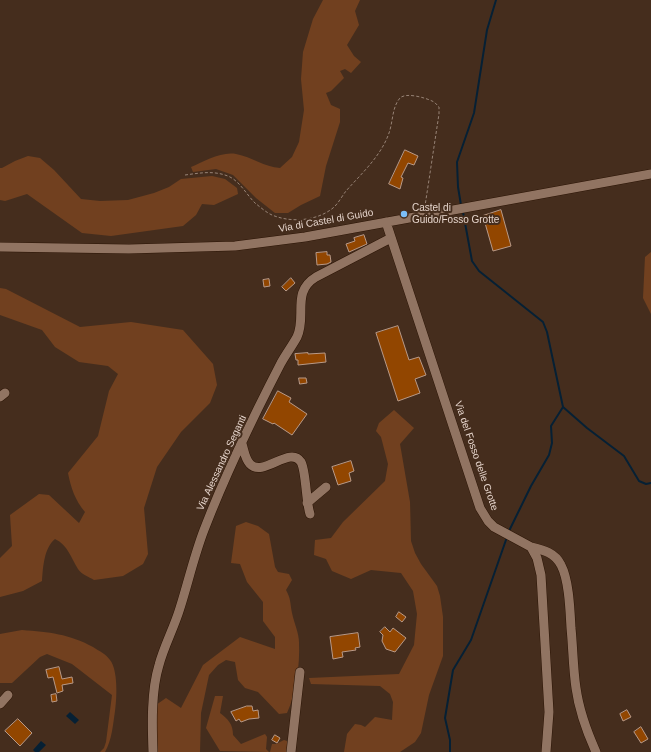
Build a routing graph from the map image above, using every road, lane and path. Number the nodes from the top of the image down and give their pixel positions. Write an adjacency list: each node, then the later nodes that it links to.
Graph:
1 (651, 174): 3 (street, Via di Castel di Guido)
2 (185, 175): 3 (path)
3 (424, 215): 4 (street, Via di Castel di Guido)
4 (386, 222): 5 (street, Via del Fosso delle Grotte); 6 (street, Via di Castel di Guido)
5 (391, 238): 7 (street, Via Alessandro Seganti); 11 (street, Via del Fosso delle Grotte)
6 (0, 247)
7 (242, 444): 9 (street); 15 (street, Via Alessandro Seganti)
8 (326, 488): 9 (street)
9 (307, 503): 10 (street)
10 (310, 514)
11 (531, 547): 17 (street); 18 (street, Via del Fosso delle Grotte)
12 (300, 672): 16 (street)
13 (8, 695): 14 (street)
14 (0, 704)
15 (153, 752)
16 (291, 752)
17 (546, 752)
18 (596, 752)

